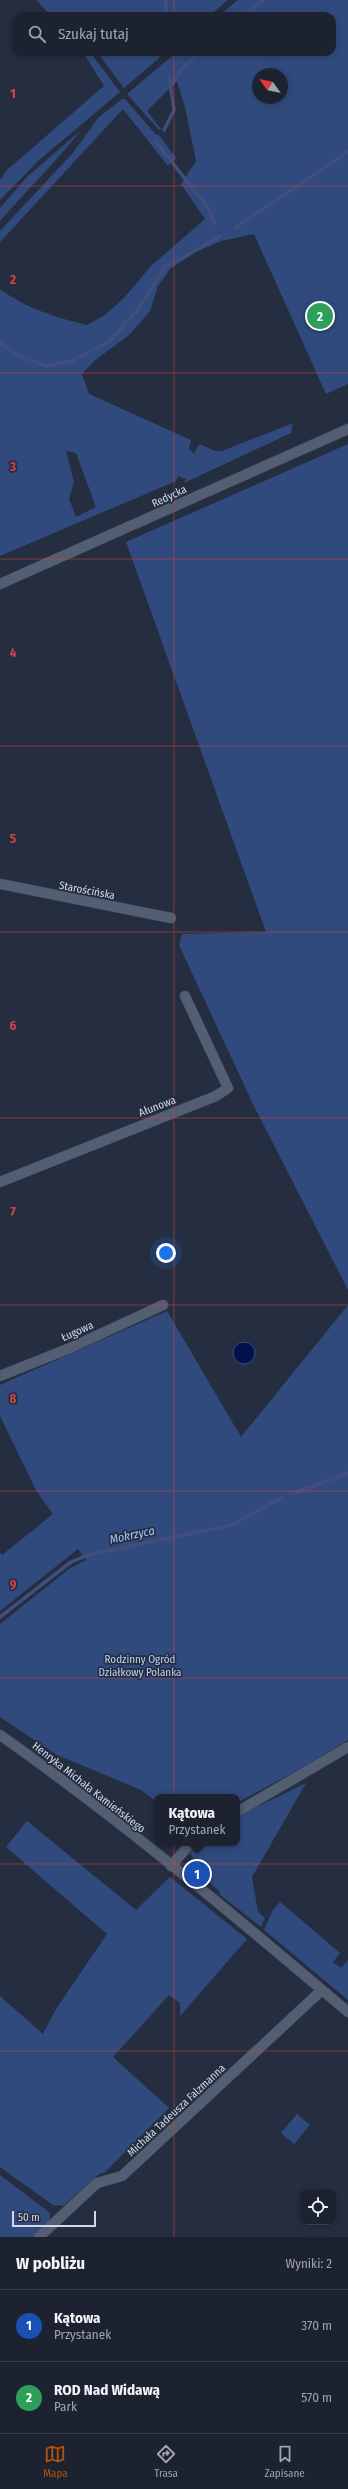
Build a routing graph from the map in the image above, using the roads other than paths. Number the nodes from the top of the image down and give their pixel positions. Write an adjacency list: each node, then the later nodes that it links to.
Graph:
1 (348, 429): 2 (street, Redycka)
2 (0, 584)
3 (0, 884): 4 (street, Starościńska)
4 (170, 918)
5 (185, 996): 6 (street, Ałunowa)
6 (0, 1182)
7 (163, 1305): 8 (street, Ługowa)
8 (0, 1376)
9 (0, 1735): 13 (street, Henryka Michała Kamieńskiego)
10 (348, 1747): 11 (street)
11 (240, 1810)
12 (188, 1846): 13 (street)
13 (171, 1866): 14 (street, Henryka Michała Kamieńskiego)
14 (322, 1990): 15 (street, Henryka Michała Kamieńskiego); 16 (street, Michała Tadeusza Falzmanna)
15 (348, 2012)
16 (39, 2237)

